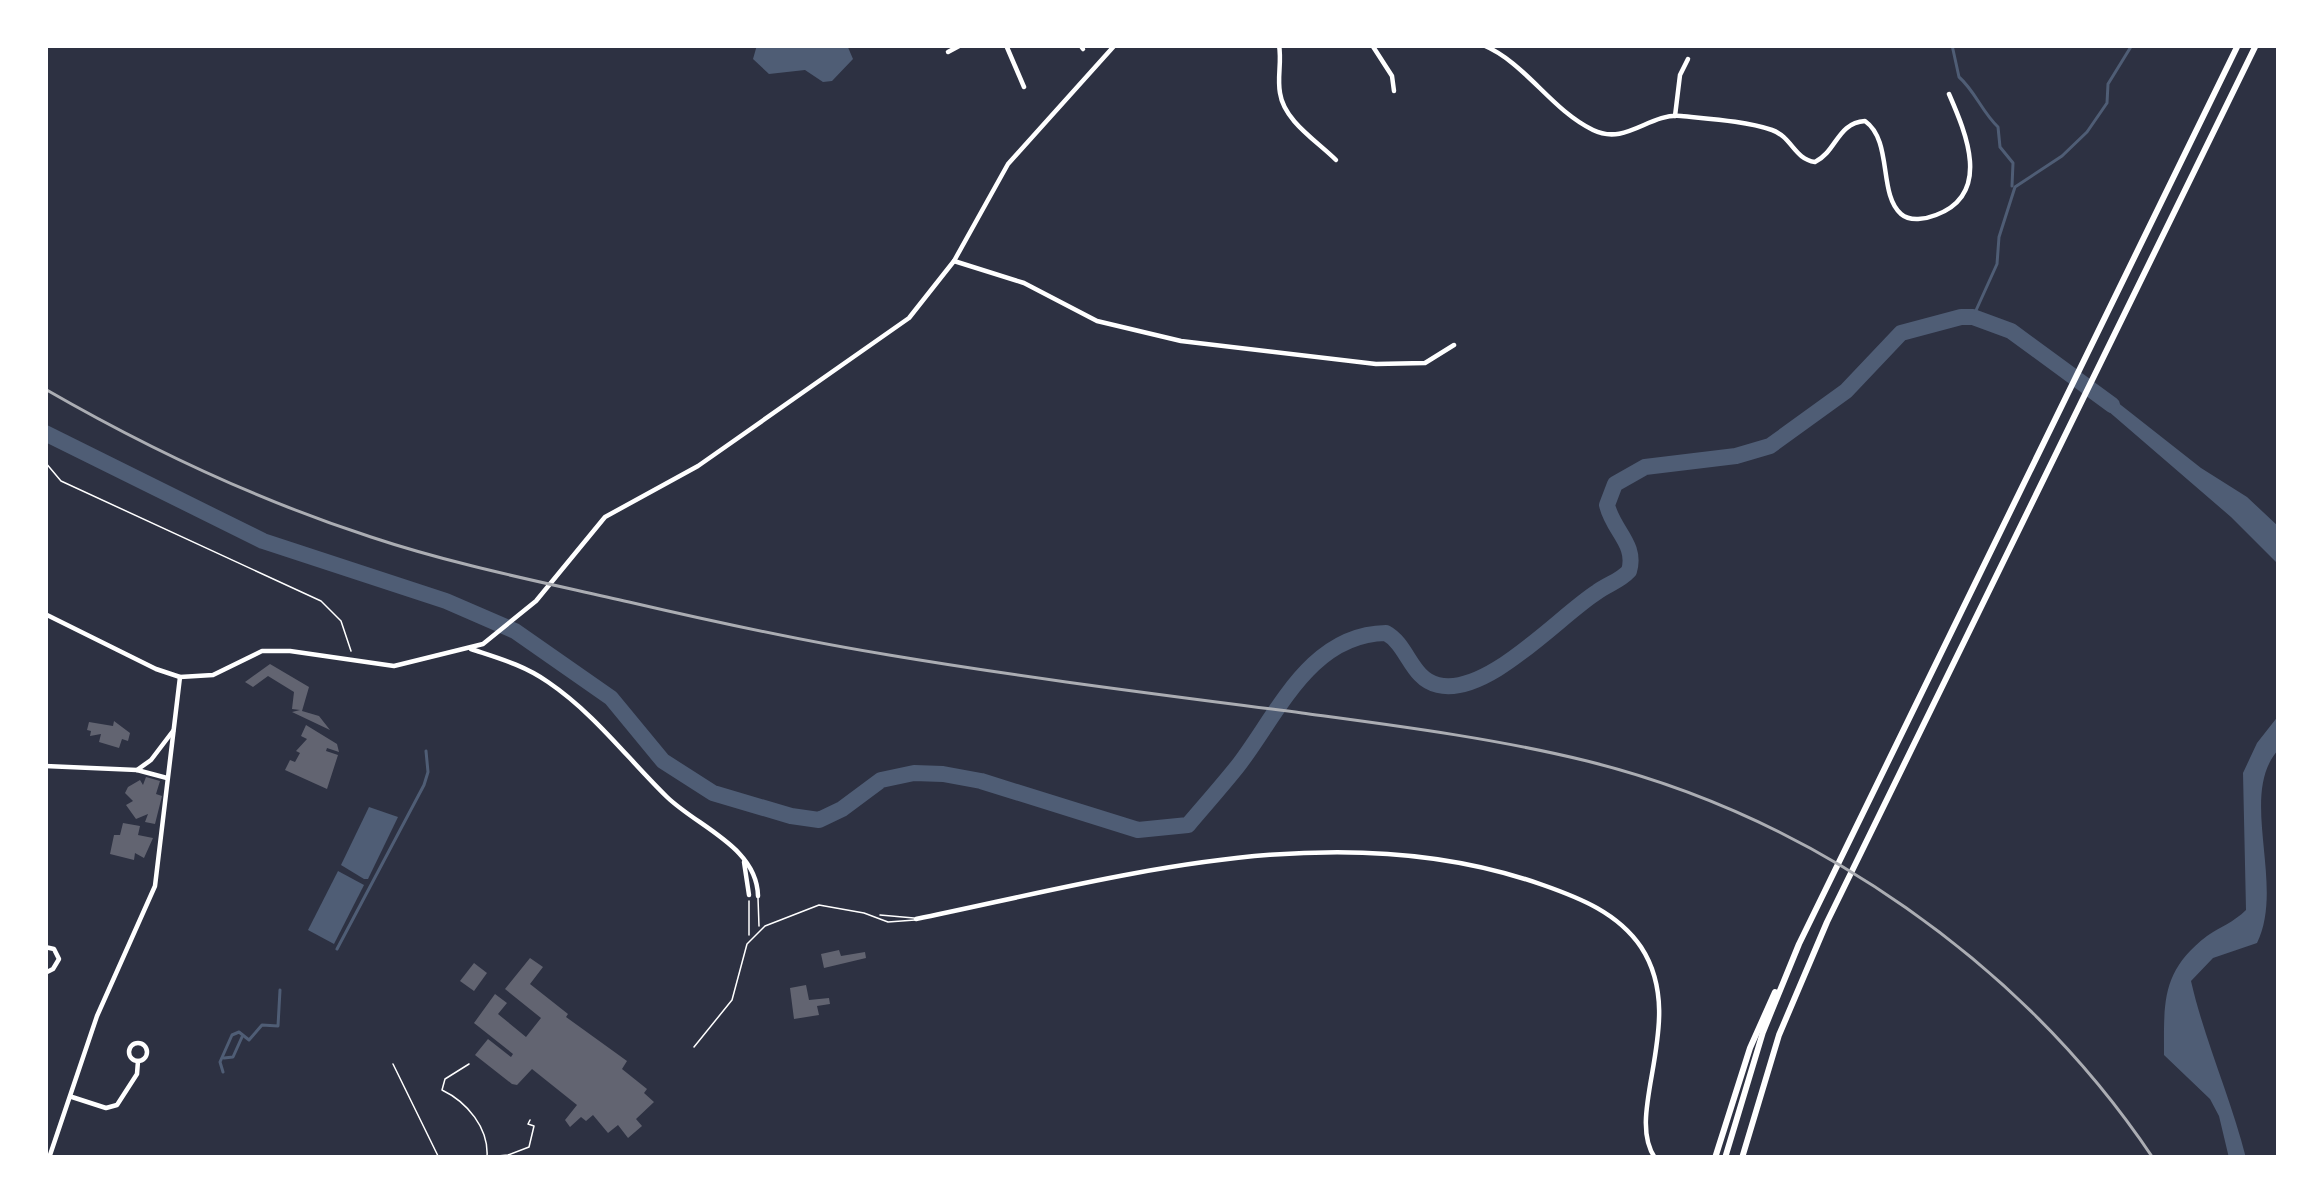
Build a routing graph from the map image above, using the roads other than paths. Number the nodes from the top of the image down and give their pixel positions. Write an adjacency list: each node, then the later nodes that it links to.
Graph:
1 (961, 45): 9 (street)
2 (1006, 45): 13 (street)
3 (1115, 45): 18 (street)
4 (1279, 45): 17 (street)
5 (1372, 45): 14 (street)
6 (1484, 45): 16 (street)
7 (2238, 45): 34 (highway)
8 (2255, 45): 43 (highway)
9 (948, 52)
10 (1688, 59): 12 (street)
11 (1671, 72): 12 (street)
12 (1680, 75): 16 (street)
13 (1024, 87)
14 (1394, 92)
15 (1949, 94): 16 (street)
16 (1675, 116)
17 (1336, 160)
18 (954, 261): 19 (street); 21 (street)
19 (1454, 345)
20 (45, 614): 22 (street)
21 (471, 649): 22 (street); 27 (street)
22 (180, 677): 23 (street)
23 (176, 728): 25 (street); 26 (street)
24 (45, 766): 25 (street)
25 (137, 770): 26 (street)
26 (167, 778): 38 (street)
27 (743, 862): 28 (street); 29 (street)
28 (749, 895): 32 (lane)
29 (758, 896): 31 (lane)
30 (916, 919): 31 (lane); 40 (street)
31 (760, 930): 32 (lane)
32 (750, 939): 36 (lane)
33 (45, 947): 35 (street)
34 (1795, 954): 41 (highway); 42 (highway)
35 (45, 973)
36 (694, 1047)
37 (138, 1061): 38 (street)
38 (72, 1097): 39 (street)
39 (48, 1157)
40 (1655, 1158)
41 (1715, 1158)
42 (1725, 1158)
43 (1742, 1158)

